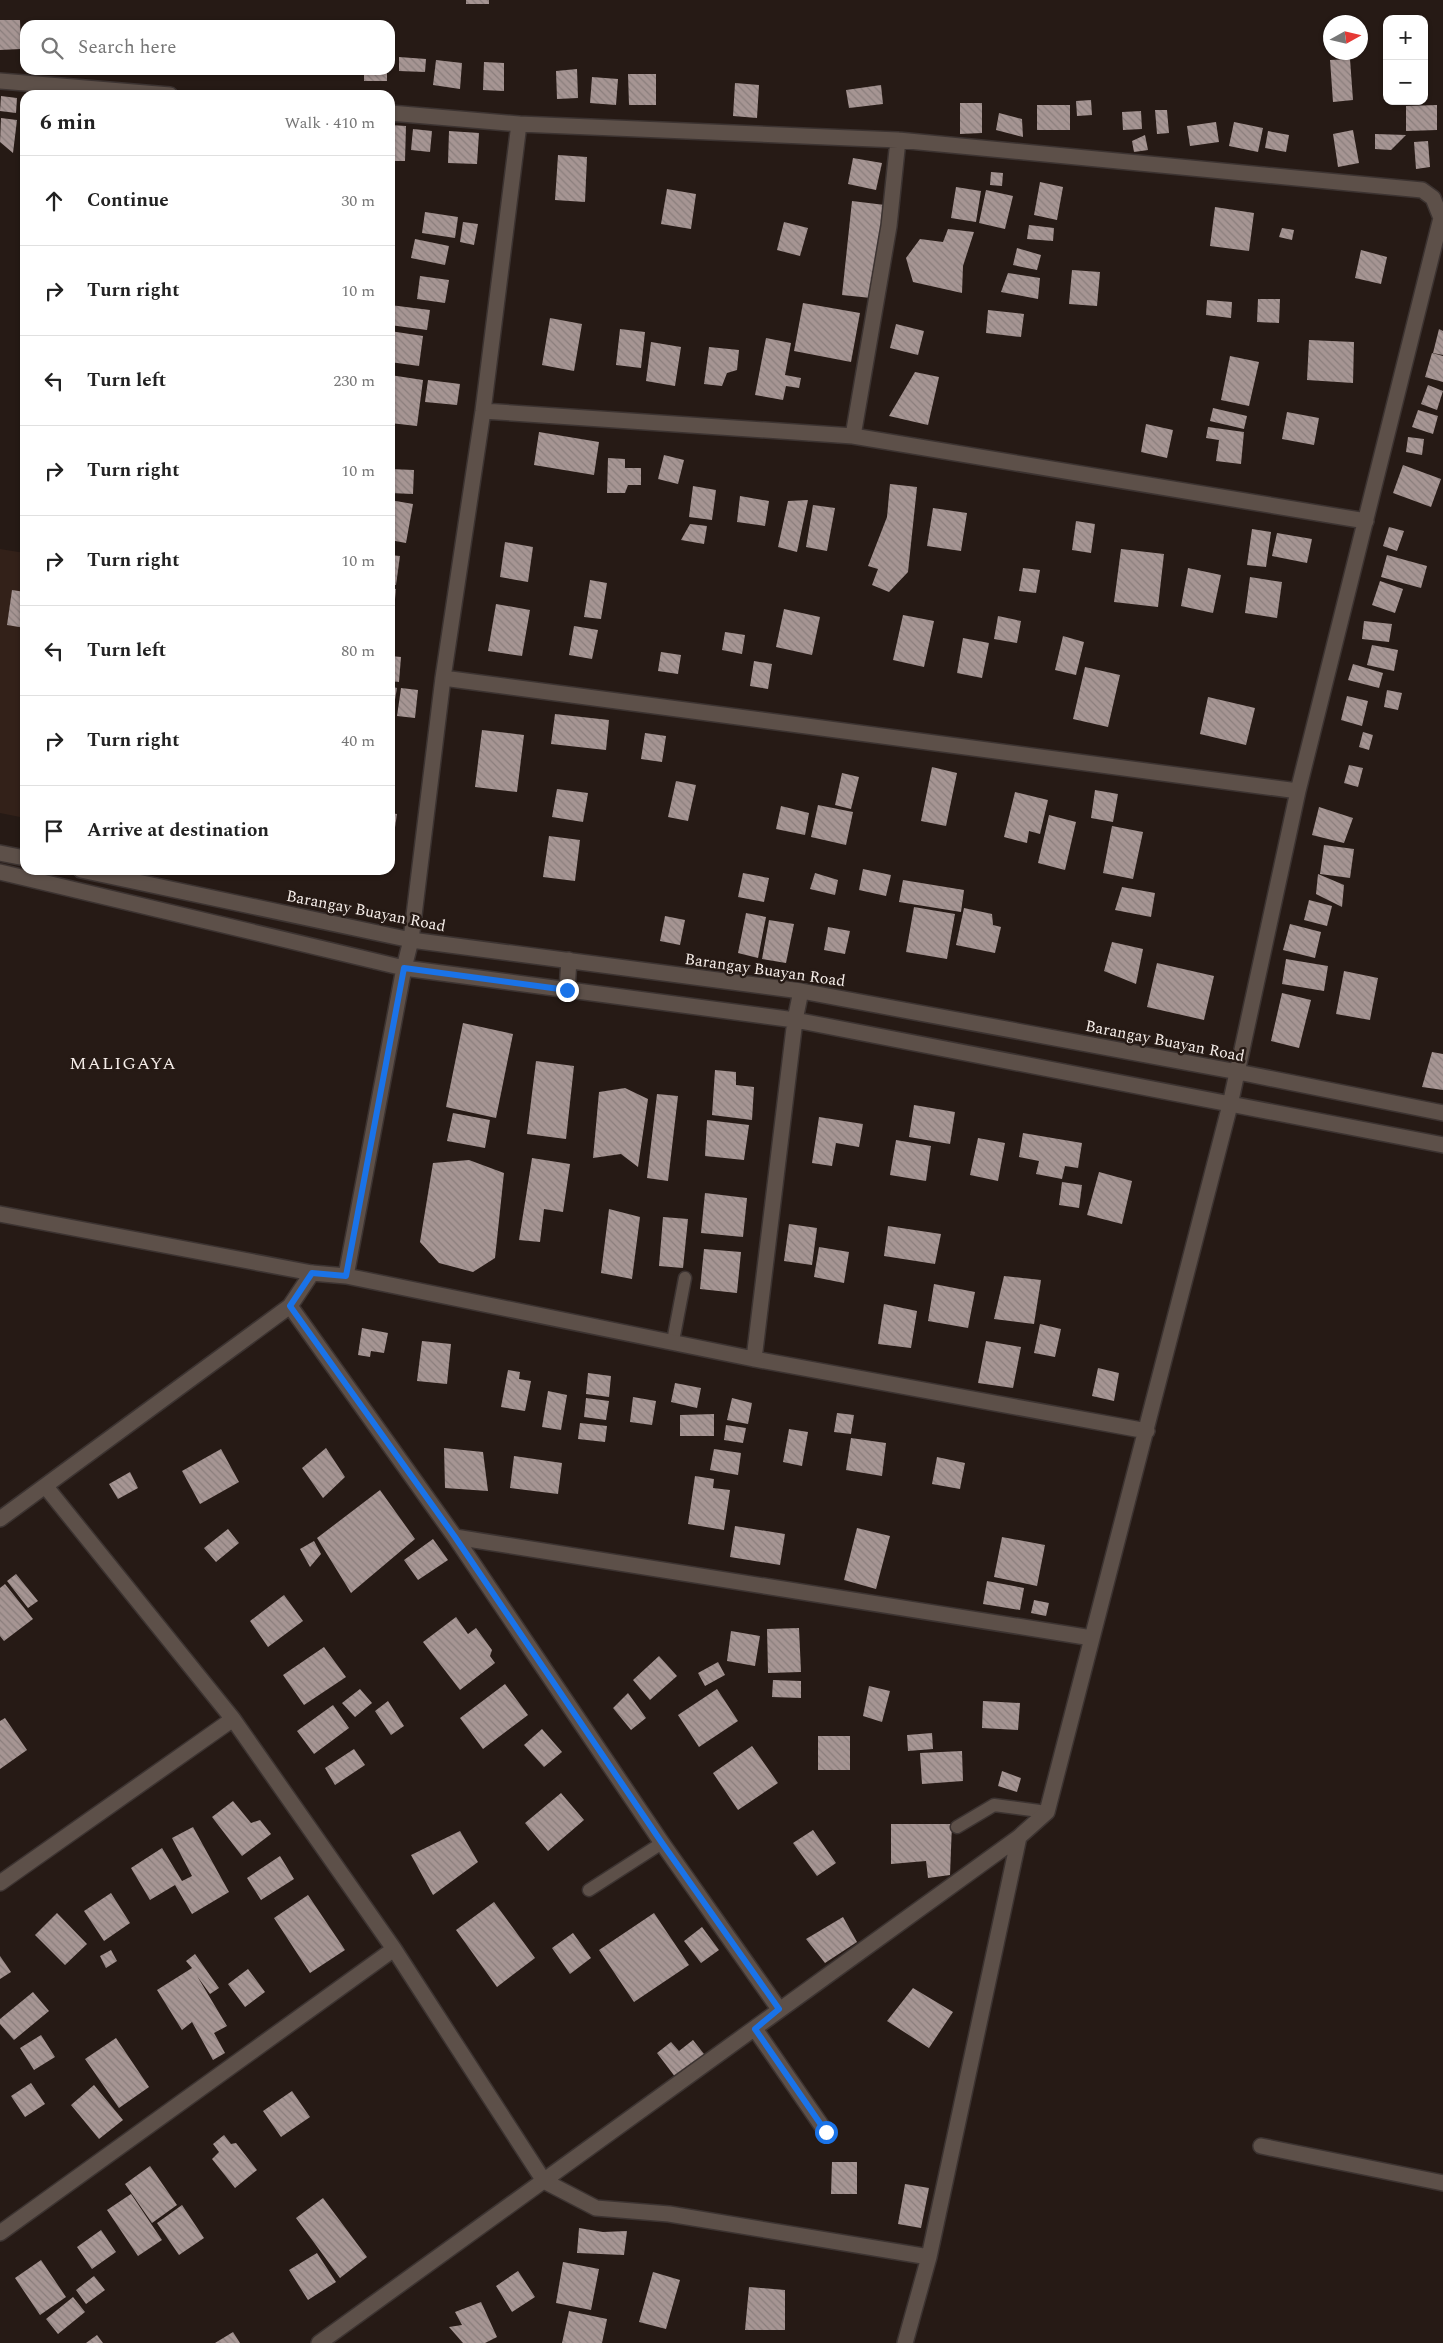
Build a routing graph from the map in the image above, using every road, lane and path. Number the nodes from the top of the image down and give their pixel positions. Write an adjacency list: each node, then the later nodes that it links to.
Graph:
1 (0, 81): 2 (street)
2 (109, 90)
3 (395, 113): 4 (street)
4 (519, 124): 5 (street); 6 (street)
5 (898, 140): 7 (street); 8 (street)
6 (483, 411): 7 (street); 9 (street)
7 (852, 436): 8 (street)
8 (1366, 521): 10 (street)
9 (443, 678): 10 (street); 15 (street)
10 (1298, 791): 21 (street)
11 (0, 853): 12 (street)
12 (20, 857)
13 (0, 872): 17 (street)
14 (105, 875): 15 (street, Barangay Buayan Road)
15 (411, 940): 16 (street, Barangay Buayan Road); 17 (street)
16 (569, 960): 18 (street); 19 (street, Barangay Buayan Road)
17 (404, 968): 18 (street); 27 (street)
18 (567, 990): 20 (street)
19 (801, 991): 20 (street); 21 (street, Barangay Buayan Road)
20 (795, 1020): 22 (street); 31 (street)
21 (1238, 1072): 22 (street); 23 (street, Barangay Buayan Road)
22 (1230, 1105): 24 (street); 32 (street)
23 (1443, 1113)
24 (1443, 1145)
25 (0, 1214): 26 (street)
26 (312, 1273): 27 (street); 29 (street)
27 (346, 1276): 30 (street)
28 (685, 1278): 30 (lane)
29 (290, 1306): 33 (street); 35 (street)
30 (673, 1341): 31 (street)
31 (754, 1359): 32 (street)
32 (1147, 1431): 36 (street)
33 (46, 1487): 34 (street); 37 (street)
34 (0, 1520)
35 (455, 1537): 36 (street); 41 (street)
36 (1092, 1638): 38 (street)
37 (234, 1719): 42 (street); 44 (street)
38 (1047, 1812): 39 (lane); 40 (street)
39 (957, 1826)
40 (1020, 1837): 45 (street); 52 (street)
41 (662, 1843): 43 (lane); 45 (street)
42 (0, 1883)
43 (588, 1890)
44 (394, 1949): 49 (street); 51 (street)
45 (779, 2009): 46 (street)
46 (755, 2029): 47 (street); 49 (street)
47 (826, 2132)
48 (1261, 2146): 50 (street)
49 (544, 2181): 52 (street); 53 (street)
50 (1443, 2183)
51 (0, 2233)
52 (929, 2257): 54 (street)
53 (319, 2343)
54 (905, 2343)

